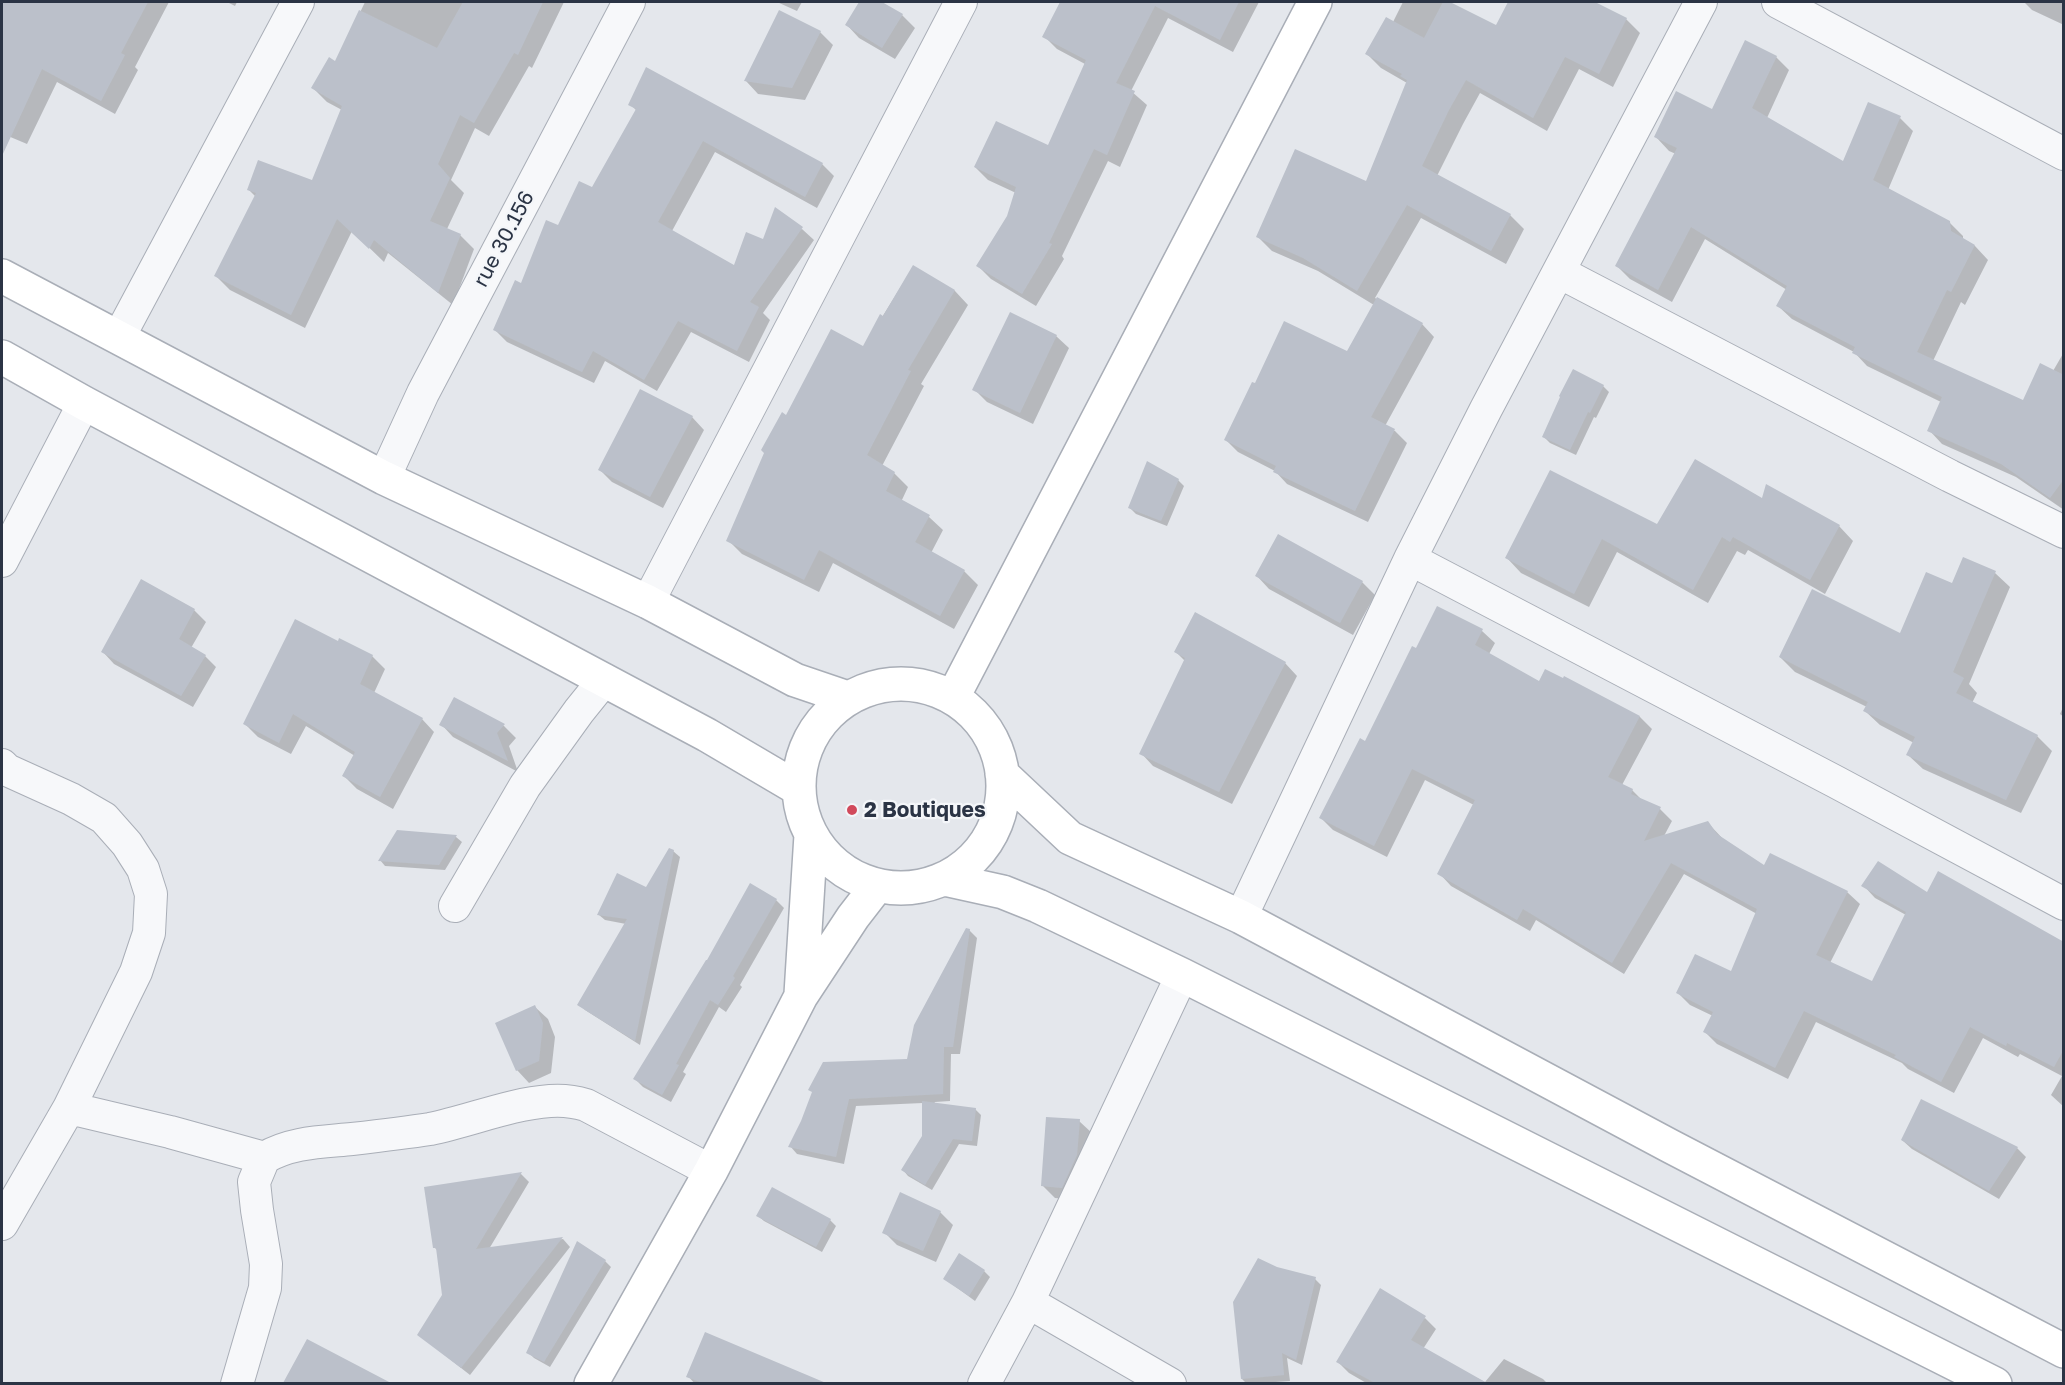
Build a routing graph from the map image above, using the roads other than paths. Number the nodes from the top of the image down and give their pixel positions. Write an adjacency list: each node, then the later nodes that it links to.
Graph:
1 (298, 2): 10 (street)
2 (629, 2): 13 (street, rue 30.156)
3 (961, 2): 17 (street)
4 (1316, 2): 19 (main road)
5 (1701, 2): 8 (street)
6 (1778, 2): 7 (street)
7 (2064, 154)
8 (1558, 272): 14 (street); 15 (street)
9 (2, 276): 10 (main road)
10 (119, 337): 13 (main road)
11 (2, 357): 12 (main road)
12 (84, 403): 16 (street); 18 (main road)
13 (384, 478): 17 (main road)
14 (2064, 532)
15 (1410, 559): 27 (street); 29 (street)
16 (2, 561)
17 (648, 602): 20 (main road)
18 (604, 680): 23 (main road); 28 (street)
19 (953, 697): 20 (main road); 22 (main road)
20 (849, 698): 23 (main road)
21 (2, 765): 32 (street)
22 (1002, 774): 25 (main road); 29 (main road)
23 (797, 788): 24 (main road)
24 (811, 835): 26 (main road); 31 (main road)
25 (944, 879): 26 (main road); 30 (main road)
26 (877, 886): 31 (main road)
27 (2064, 904)
28 (455, 906)
29 (1241, 917): 37 (main road)
30 (1182, 975): 36 (street); 42 (main road)
31 (801, 996): 34 (main road)
32 (69, 1108): 33 (street); 35 (street)
33 (264, 1158): 34 (street); 38 (street)
34 (711, 1171): 39 (main road)
35 (2, 1224)
36 (1028, 1302): 40 (street); 41 (street)
37 (2064, 1351)
38 (237, 1383)
39 (591, 1383)
40 (984, 1383)
41 (1170, 1383)
42 (1995, 1383)

